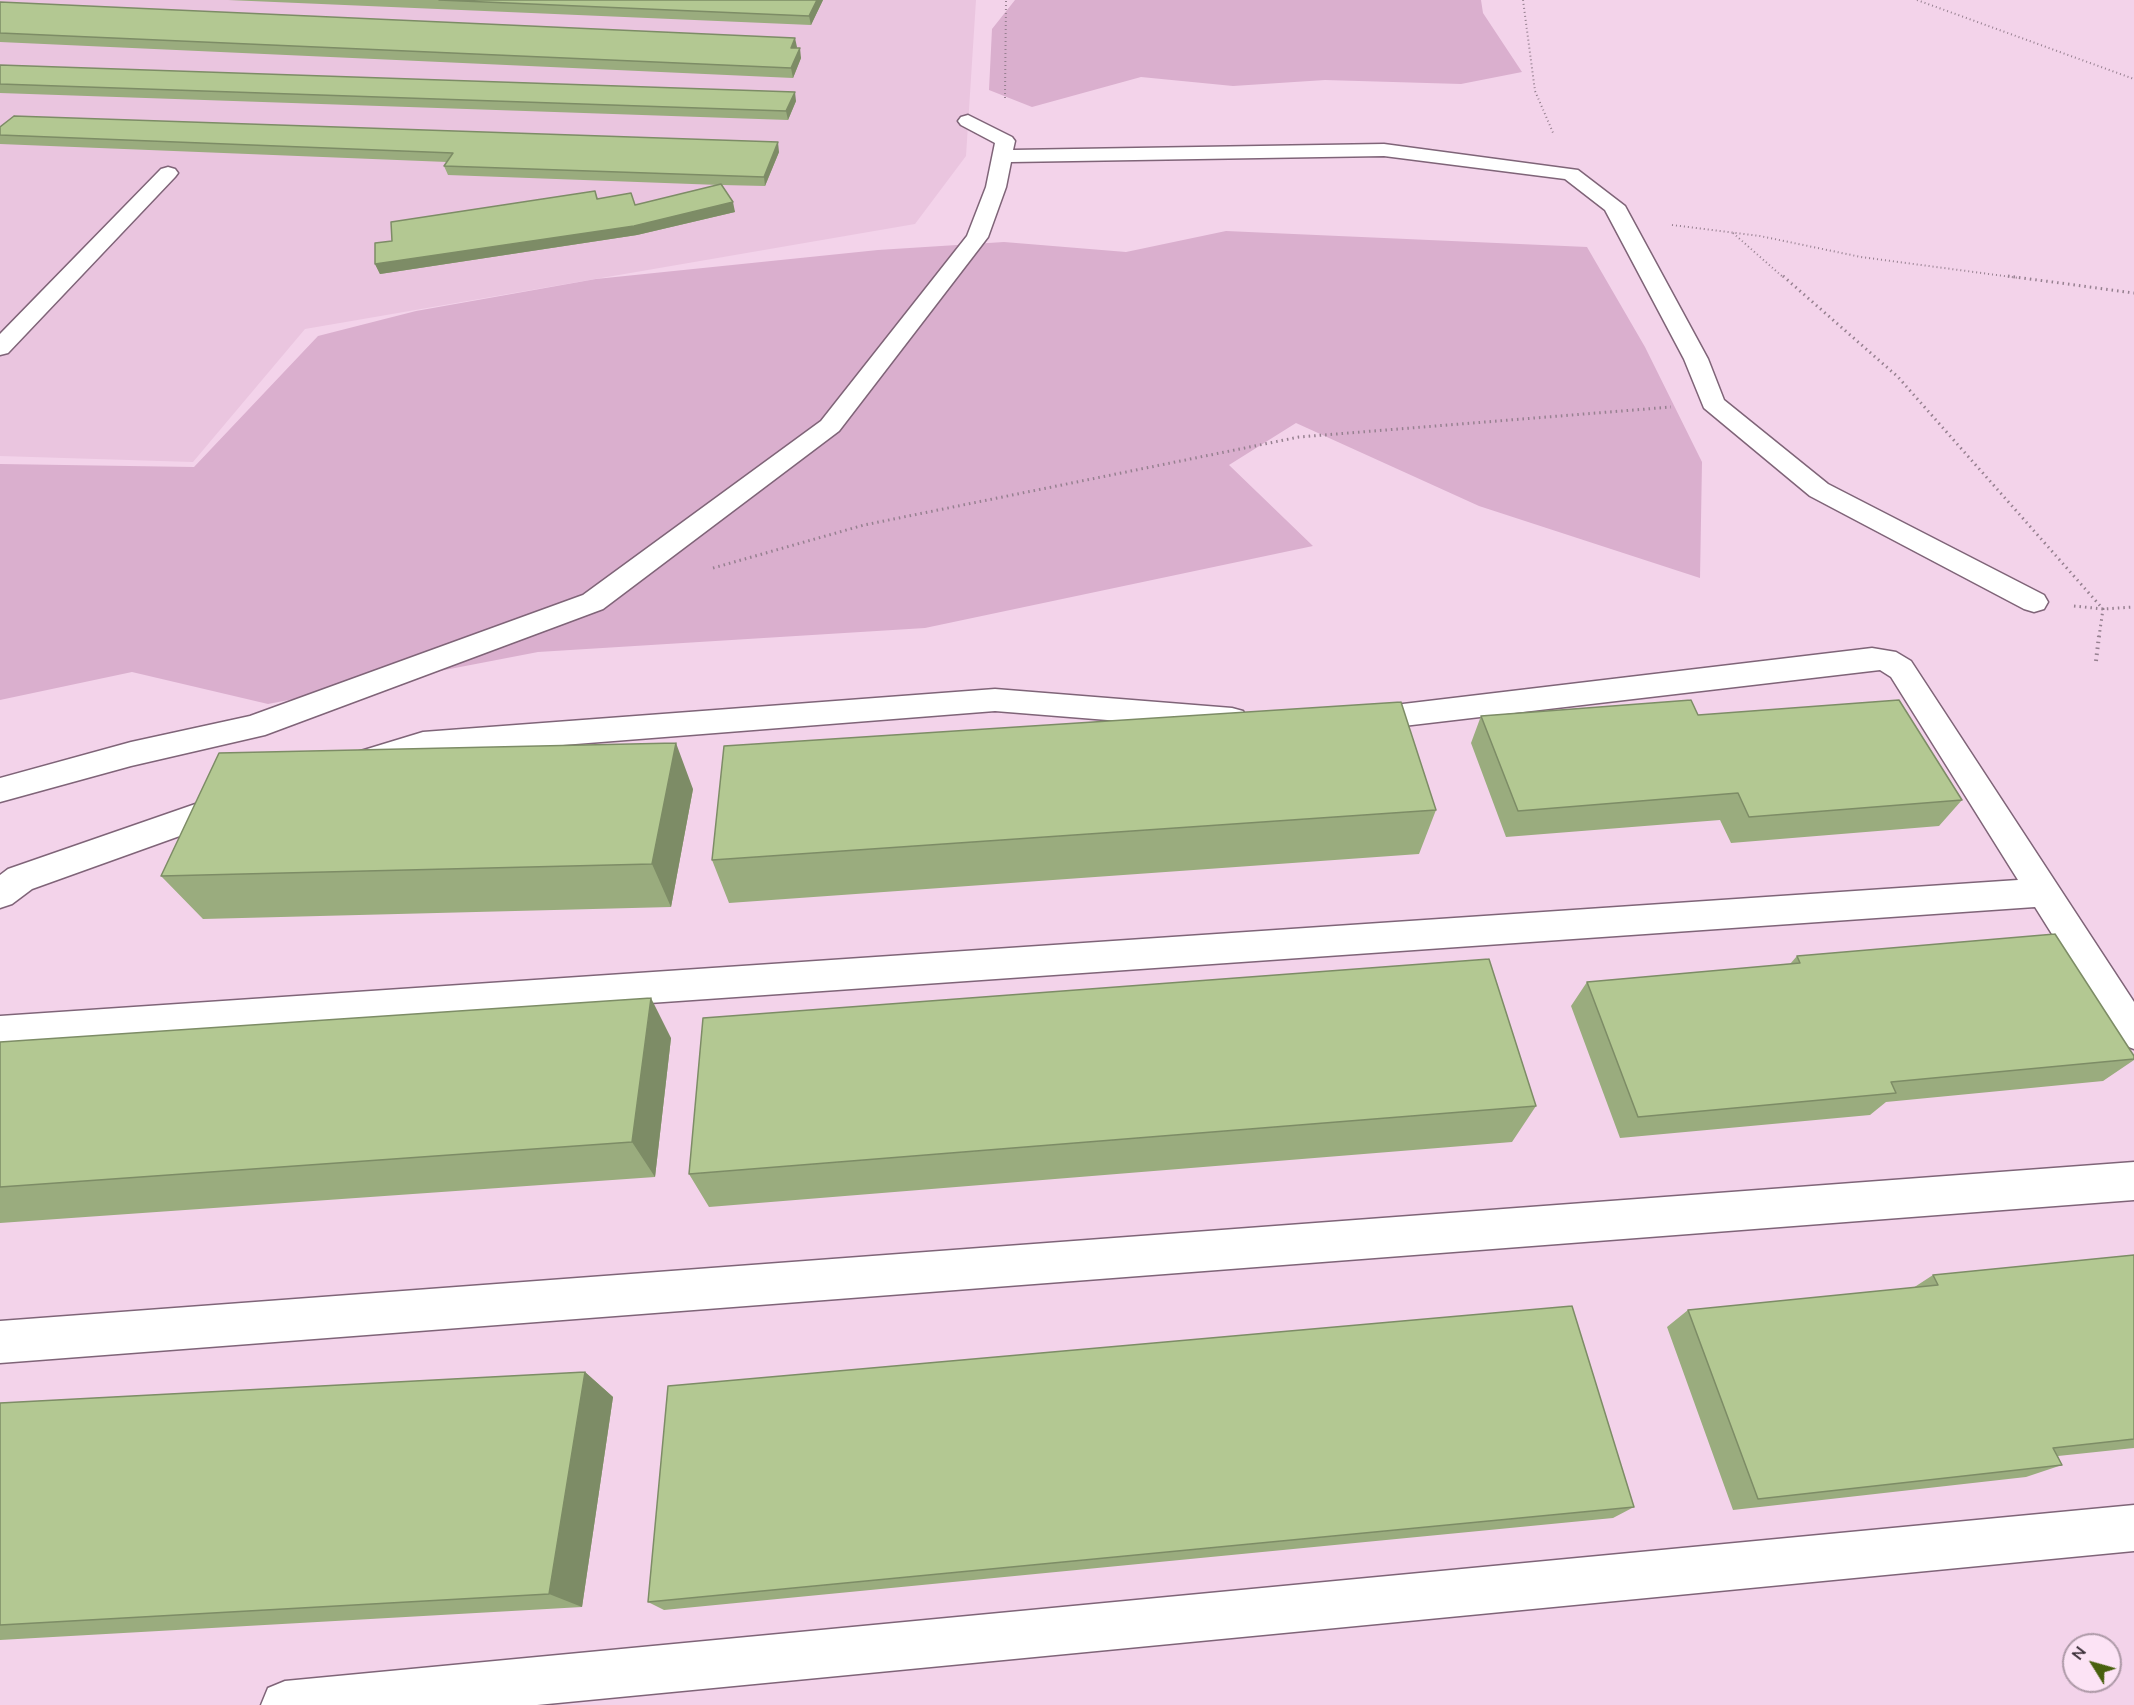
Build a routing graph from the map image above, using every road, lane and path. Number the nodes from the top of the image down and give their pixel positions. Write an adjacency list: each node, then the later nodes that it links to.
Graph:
1 (1006, 0): 6 (path)
2 (1522, 0): 8 (path)
3 (1917, 0): 4 (path)
4 (2134, 79)
5 (968, 121): 6 (lane)
6 (1004, 149): 8 (lane); 22 (lane)
7 (168, 173): 12 (lane)
8 (1571, 174): 9 (lane)
9 (1621, 218): 10 (path); 13 (lane)
10 (1733, 233): 11 (path); 17 (path)
11 (2134, 293)
12 (0, 348)
13 (1713, 403): 14 (path); 15 (lane)
14 (706, 570)
15 (2034, 602): 17 (path)
16 (2134, 607): 17 (path)
17 (2103, 609): 18 (path)
18 (2096, 661)
19 (1255, 721): 21 (lane)
20 (1338, 723): 24 (lane)
21 (334, 772)
22 (0, 790)
23 (257, 797): 25 (lane)
24 (2043, 892): 26 (lane); 27 (lane)
25 (0, 894)
26 (0, 1032)
27 (2134, 1033)
28 (2134, 1181): 29 (lane)
29 (0, 1342)
30 (2134, 1528): 31 (lane)
31 (285, 1705)

